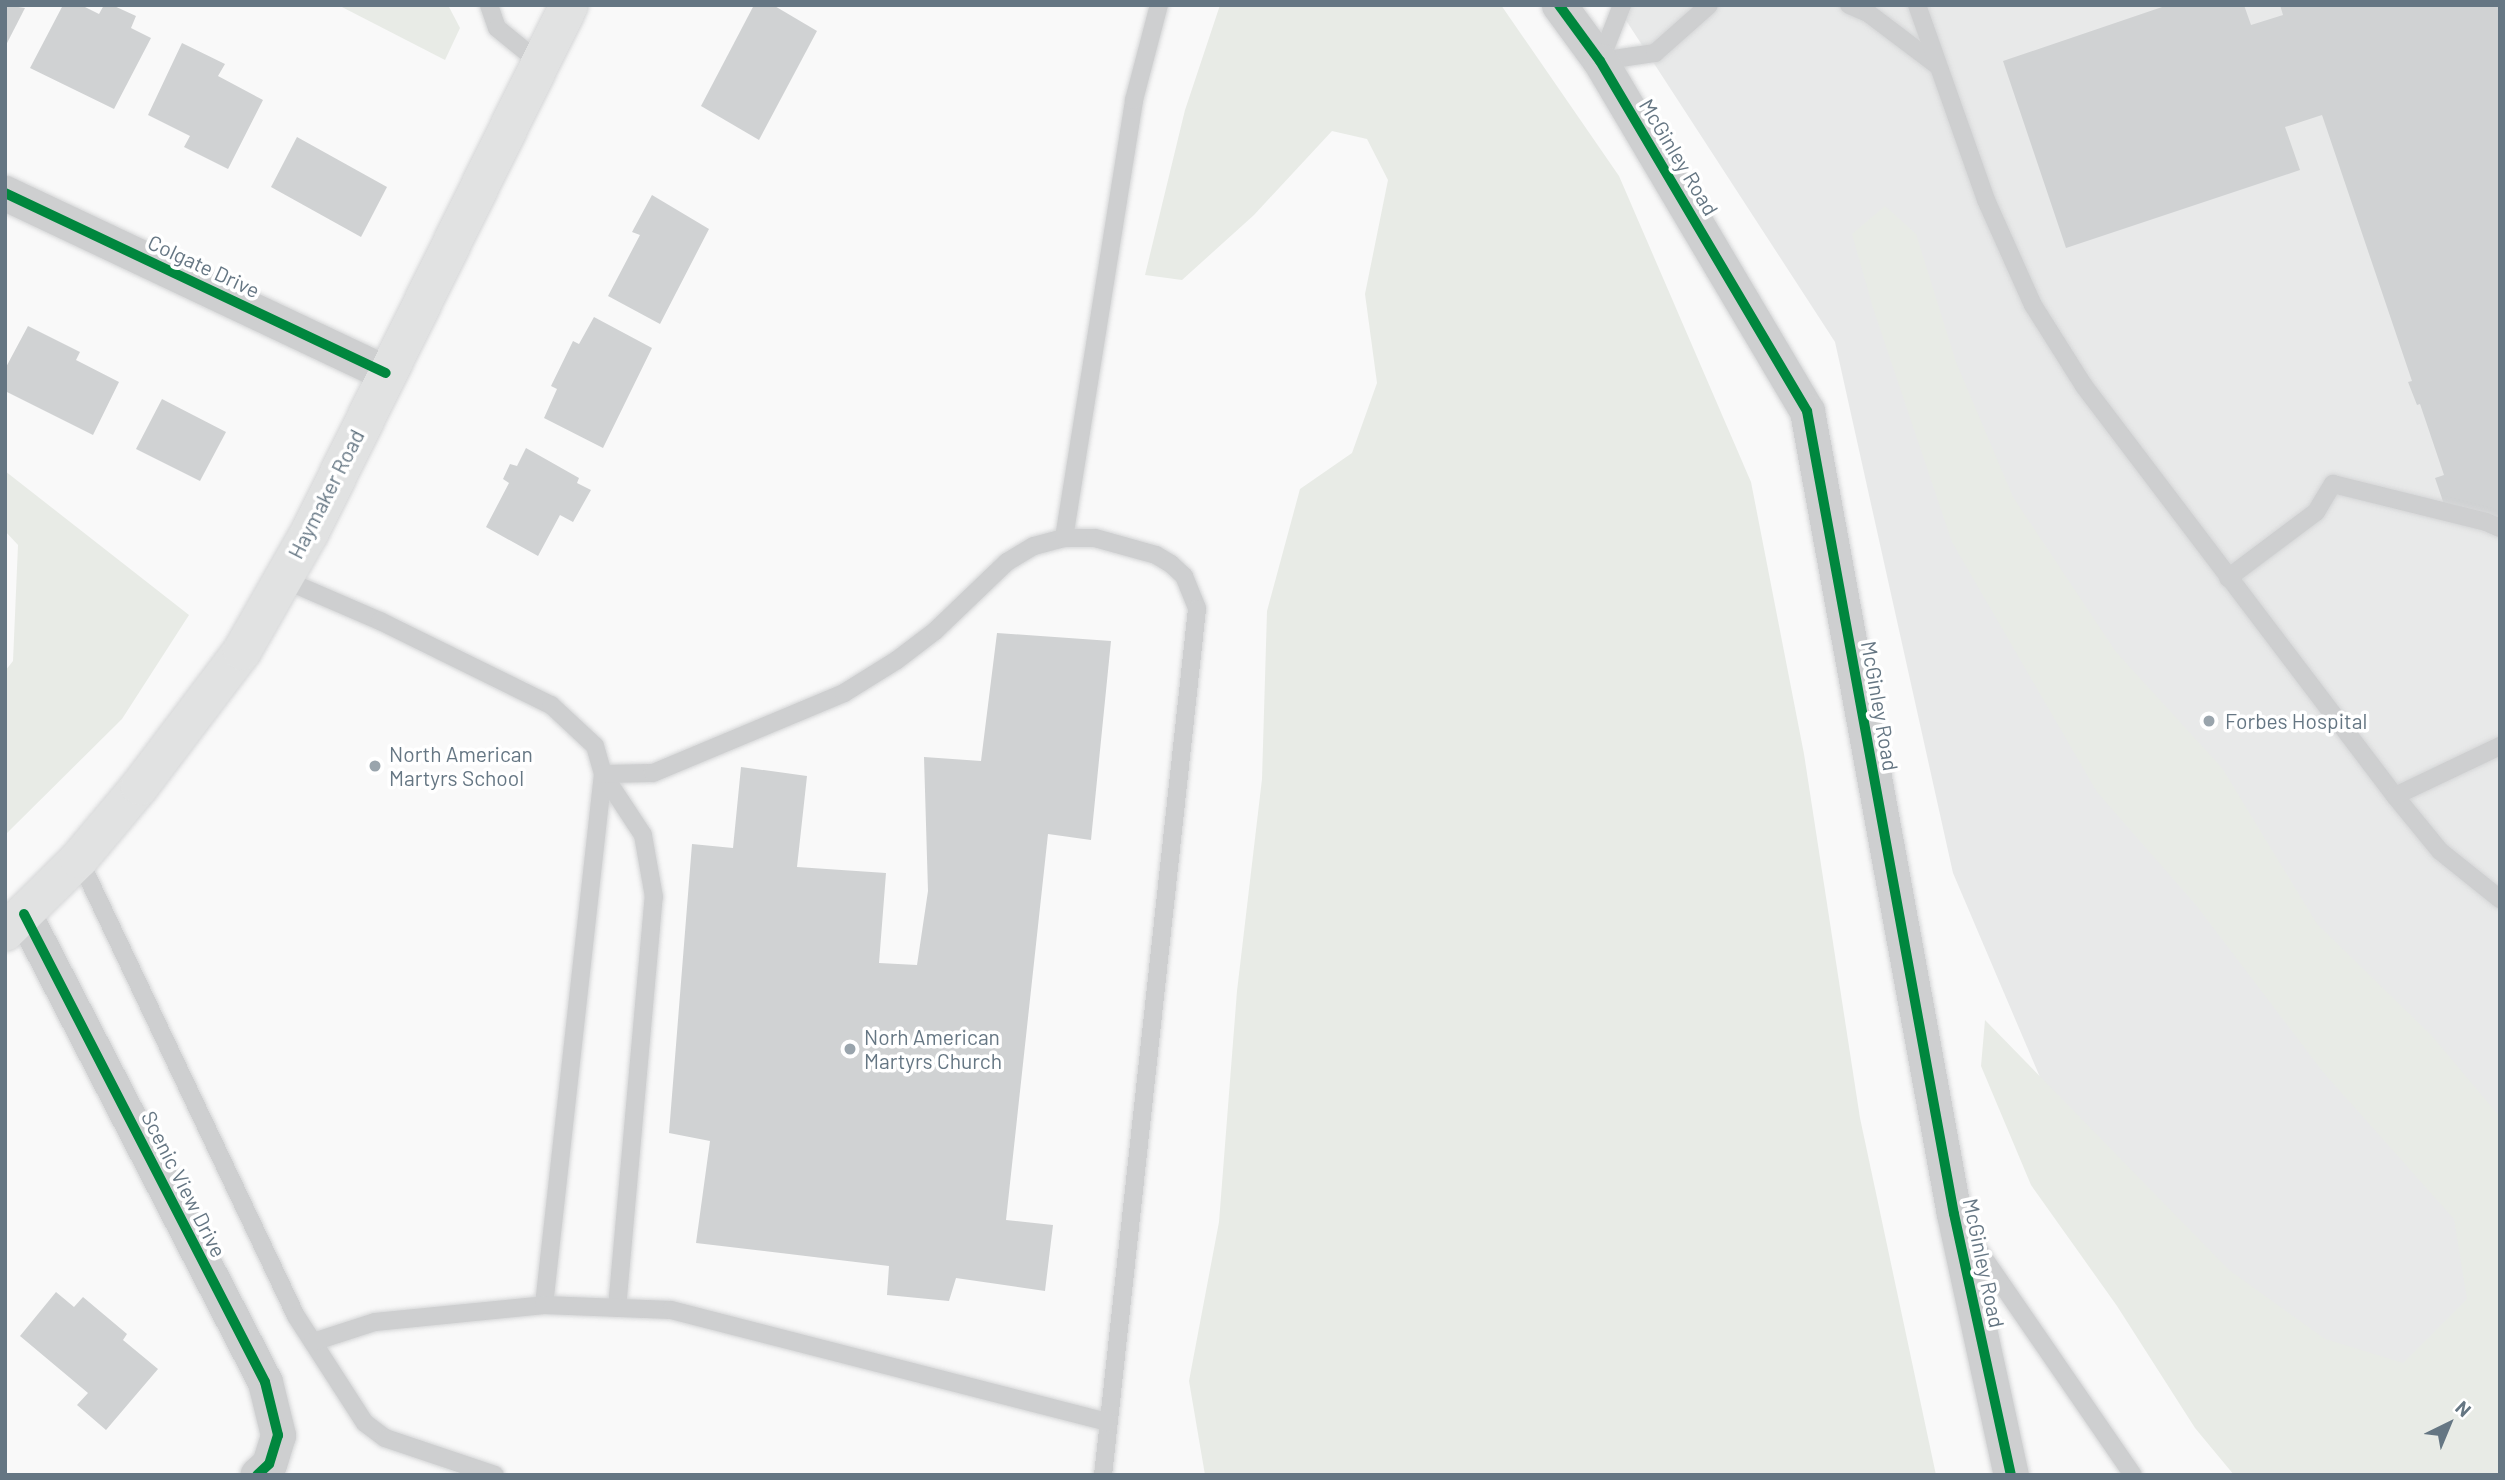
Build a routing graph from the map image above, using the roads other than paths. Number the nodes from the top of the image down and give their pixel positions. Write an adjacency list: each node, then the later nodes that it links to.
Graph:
1 (489, 5): 10 (lane)
2 (569, 5): 10 (main road, Haymaker Road)
3 (1159, 5): 15 (lane)
4 (1559, 5): 9 (street, McGinley Road)
5 (1622, 5): 9 (lane)
6 (1709, 5): 9 (lane)
7 (1849, 5): 11 (lane)
8 (1917, 5): 11 (lane)
9 (1600, 61): 24 (street, McGinley Road)
10 (540, 63): 13 (main road, Haymaker Road)
11 (1938, 66): 16 (lane)
12 (5, 193): 13 (street, Colgate Drive)
13 (386, 373): 17 (main road, Haymaker Road)
14 (2493, 525): 16 (lane)
15 (1064, 538): 19 (lane); 28 (lane)
16 (2228, 578): 20 (lane)
17 (283, 579): 19 (lane); 21 (main road, Haymaker Road)
18 (2500, 746): 20 (lane)
19 (603, 774): 25 (lane); 26 (lane)
20 (2395, 796): 22 (lane)
21 (79, 859): 23 (main road, Haymaker Road); 27 (lane)
22 (2500, 899)
23 (14, 923): 29 (street, Scenic View Drive)
24 (1954, 1214): 32 (street, McGinley Road); 33 (lane)
25 (544, 1305): 26 (lane); 27 (lane)
26 (617, 1308): 28 (lane)
27 (313, 1342): 30 (lane)
28 (1108, 1422): 31 (lane)
29 (257, 1475)
30 (495, 1475)
31 (1103, 1475)
32 (2011, 1475)
33 (2133, 1475)

